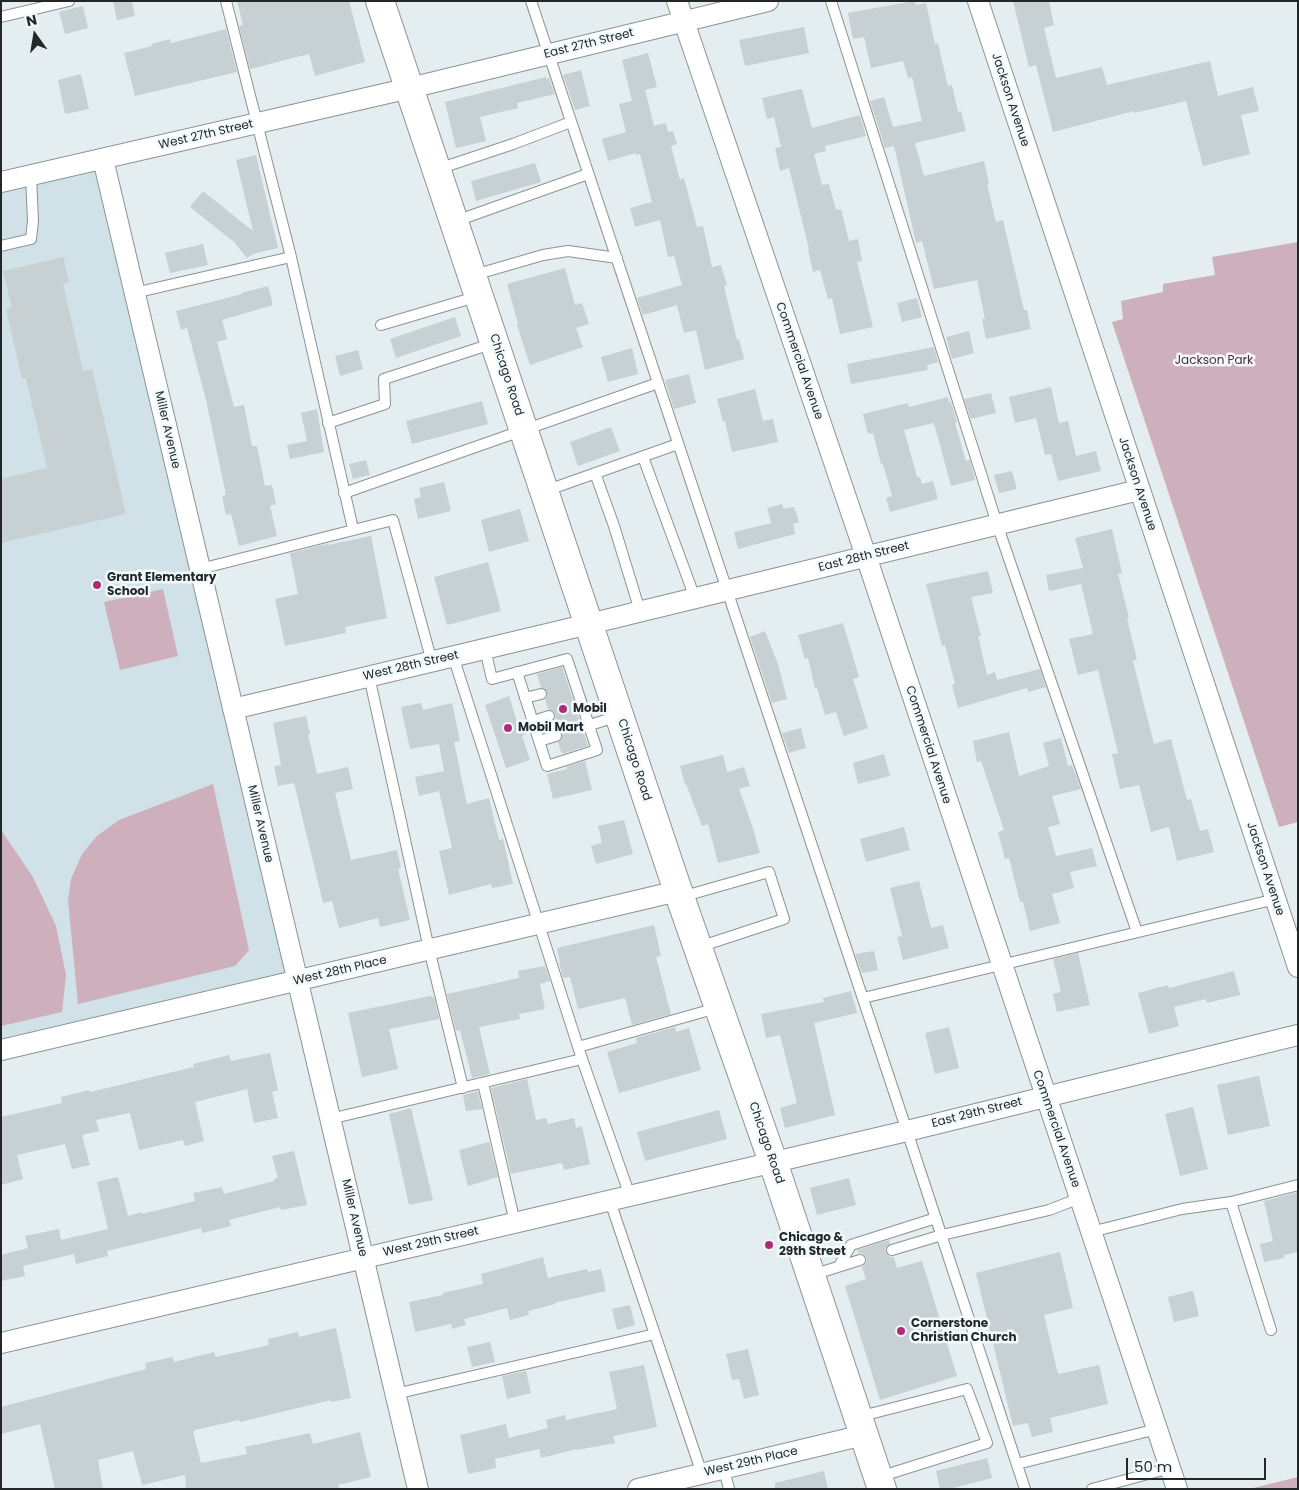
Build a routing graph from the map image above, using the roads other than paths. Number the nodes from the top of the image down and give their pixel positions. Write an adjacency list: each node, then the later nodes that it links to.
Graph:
1 (69, 1): 9 (lane)
2 (226, 1): 14 (lane)
3 (380, 1): 12 (main road, Chicago Road)
4 (531, 1): 11 (lane)
5 (676, 1): 10 (street, Commercial Avenue)
6 (768, 1): 10 (street, East 27th Street)
7 (831, 1): 37 (lane)
8 (978, 1): 34 (street, Jackson Avenue)
9 (1, 17)
10 (683, 21): 11 (street, East 27th Street); 39 (street, Commercial Avenue)
11 (549, 54): 12 (street, East 27th Street); 13 (lane)
12 (410, 88): 14 (street, West 27th Street); 16 (main road, Chicago Road)
13 (571, 122): 16 (lane); 17 (lane)
14 (256, 124): 15 (street, West 27th Street); 22 (lane)
15 (103, 159): 18 (street, West 27th Street); 25 (street, Miller Avenue)
16 (437, 169): 20 (main road, Chicago Road)
17 (588, 174): 20 (lane); 23 (lane)
18 (31, 176): 19 (street, West 27th Street); 21 (lane)
19 (1, 182)
20 (455, 222): 24 (main road, Chicago Road)
21 (1, 246)
22 (291, 257): 25 (lane); 29 (lane)
23 (616, 258): 24 (lane); 28 (lane)
24 (476, 286): 26 (lane); 27 (main road, Chicago Road)
25 (134, 293): 40 (street, Miller Avenue)
26 (382, 325)
27 (495, 342): 29 (lane); 30 (main road, Chicago Road)
28 (658, 383): 30 (lane); 31 (lane)
29 (328, 423): 36 (lane)
30 (525, 430): 35 (main road, Chicago Road); 36 (lane)
31 (678, 444): 32 (lane); 41 (lane)
32 (643, 457): 33 (lane); 42 (lane)
33 (595, 473): 35 (lane); 43 (lane)
34 (1139, 490): 37 (street, East 28th Street); 60 (street, Jackson Avenue)
35 (545, 491): 44 (main road, Chicago Road)
36 (344, 493): 38 (lane)
37 (997, 524): 39 (street, East 28th Street); 62 (lane)
38 (353, 529): 40 (lane); 47 (lane)
39 (866, 556): 41 (street, East 28th Street); 65 (street, Commercial Avenue)
40 (200, 569): 52 (street, Miller Avenue)
41 (727, 590): 42 (street, East 28th Street); 68 (lane)
42 (695, 598): 43 (street, East 28th Street)
43 (640, 611): 44 (street, East 28th Street)
44 (589, 624): 45 (street, West 28th Street); 53 (main road, Chicago Road)
45 (485, 648): 46 (street, West 28th Street); 48 (lane)
46 (453, 656): 47 (street, West 28th Street); 61 (lane)
47 (432, 662): 49 (street, West 28th Street)
48 (517, 672): 51 (lane); 56 (lane)
49 (369, 676): 52 (street, West 28th Street); 64 (lane)
50 (541, 694): 51 (lane)
51 (525, 698): 55 (lane)
52 (233, 709): 67 (street, Miller Avenue)
53 (620, 715): 56 (lane); 59 (main road, Chicago Road)
54 (548, 716): 55 (lane)
55 (533, 721): 58 (lane)
56 (586, 726): 58 (lane)
57 (556, 736): 58 (lane)
58 (539, 741)
59 (679, 894): 61 (street, West 28th Place); 63 (main road, Chicago Road); 63 (lane)
60 (1276, 899): 62 (lane); 66 (street, Jackson Avenue)
61 (539, 923): 64 (street, West 28th Place); 71 (lane)
62 (1138, 932): 65 (lane)
63 (698, 948): 69 (main road, Chicago Road)
64 (429, 950): 67 (street, West 28th Place); 75 (lane)
65 (1001, 965): 68 (lane); 76 (street, Commercial Avenue)
66 (1298, 967)
67 (297, 980): 72 (street, West 28th Place); 77 (street, Miller Avenue)
68 (863, 998): 78 (lane)
69 (719, 1008): 71 (lane); 79 (main road, Chicago Road)
70 (1298, 1035): 76 (street, East 29th Street)
71 (578, 1047): 73 (lane)
72 (1, 1050)
73 (582, 1059): 74 (lane); 81 (lane)
74 (483, 1083): 75 (lane); 86 (lane)
75 (462, 1088): 77 (lane)
76 (1045, 1096): 78 (street, East 29th Street); 82 (street, Commercial Avenue)
77 (330, 1119): 90 (street, Miller Avenue)
78 (907, 1131): 79 (street, East 29th Street); 85 (lane)
79 (773, 1162): 81 (street, West 29th Street); 93 (main road, Chicago Road)
80 (1298, 1185): 84 (lane)
81 (630, 1196): 83 (street, West 29th Street)
82 (1080, 1198): 87 (street, Commercial Avenue); 88 (lane)
83 (610, 1200): 86 (street, West 29th Street); 95 (lane)
84 (1231, 1202): 87 (lane); 94 (lane)
85 (936, 1218): 88 (lane); 92 (lane)
86 (515, 1223): 90 (street, West 29th Street)
87 (1091, 1232): 99 (street, Commercial Avenue)
88 (942, 1235): 89 (lane); 100 (lane)
89 (892, 1250)
90 (363, 1258): 96 (street, West 29th Street); 97 (street, Miller Avenue)
91 (860, 1260): 92 (lane)
92 (839, 1266): 93 (lane)
93 (811, 1276): 98 (main road, Chicago Road)
94 (1271, 1330)
95 (655, 1334): 97 (lane); 103 (lane)
96 (1, 1343)
97 (395, 1394): 105 (street, Miller Avenue)
98 (861, 1426): 101 (street, West 29th Place); 104 (main road, Chicago Road); 104 (lane)
99 (1157, 1429): 100 (lane); 102 (street, Commercial Avenue)
100 (1017, 1464): 108 (lane)
101 (724, 1468): 103 (street, West 29th Place); 107 (lane)
102 (1170, 1468): 109 (lane); 110 (street, Commercial Avenue)
103 (702, 1474): 106 (street, West 29th Place)
104 (880, 1483)
105 (418, 1489)
106 (638, 1489)
107 (730, 1489)
108 (1025, 1489)
109 (1092, 1489)
110 (1177, 1489)

